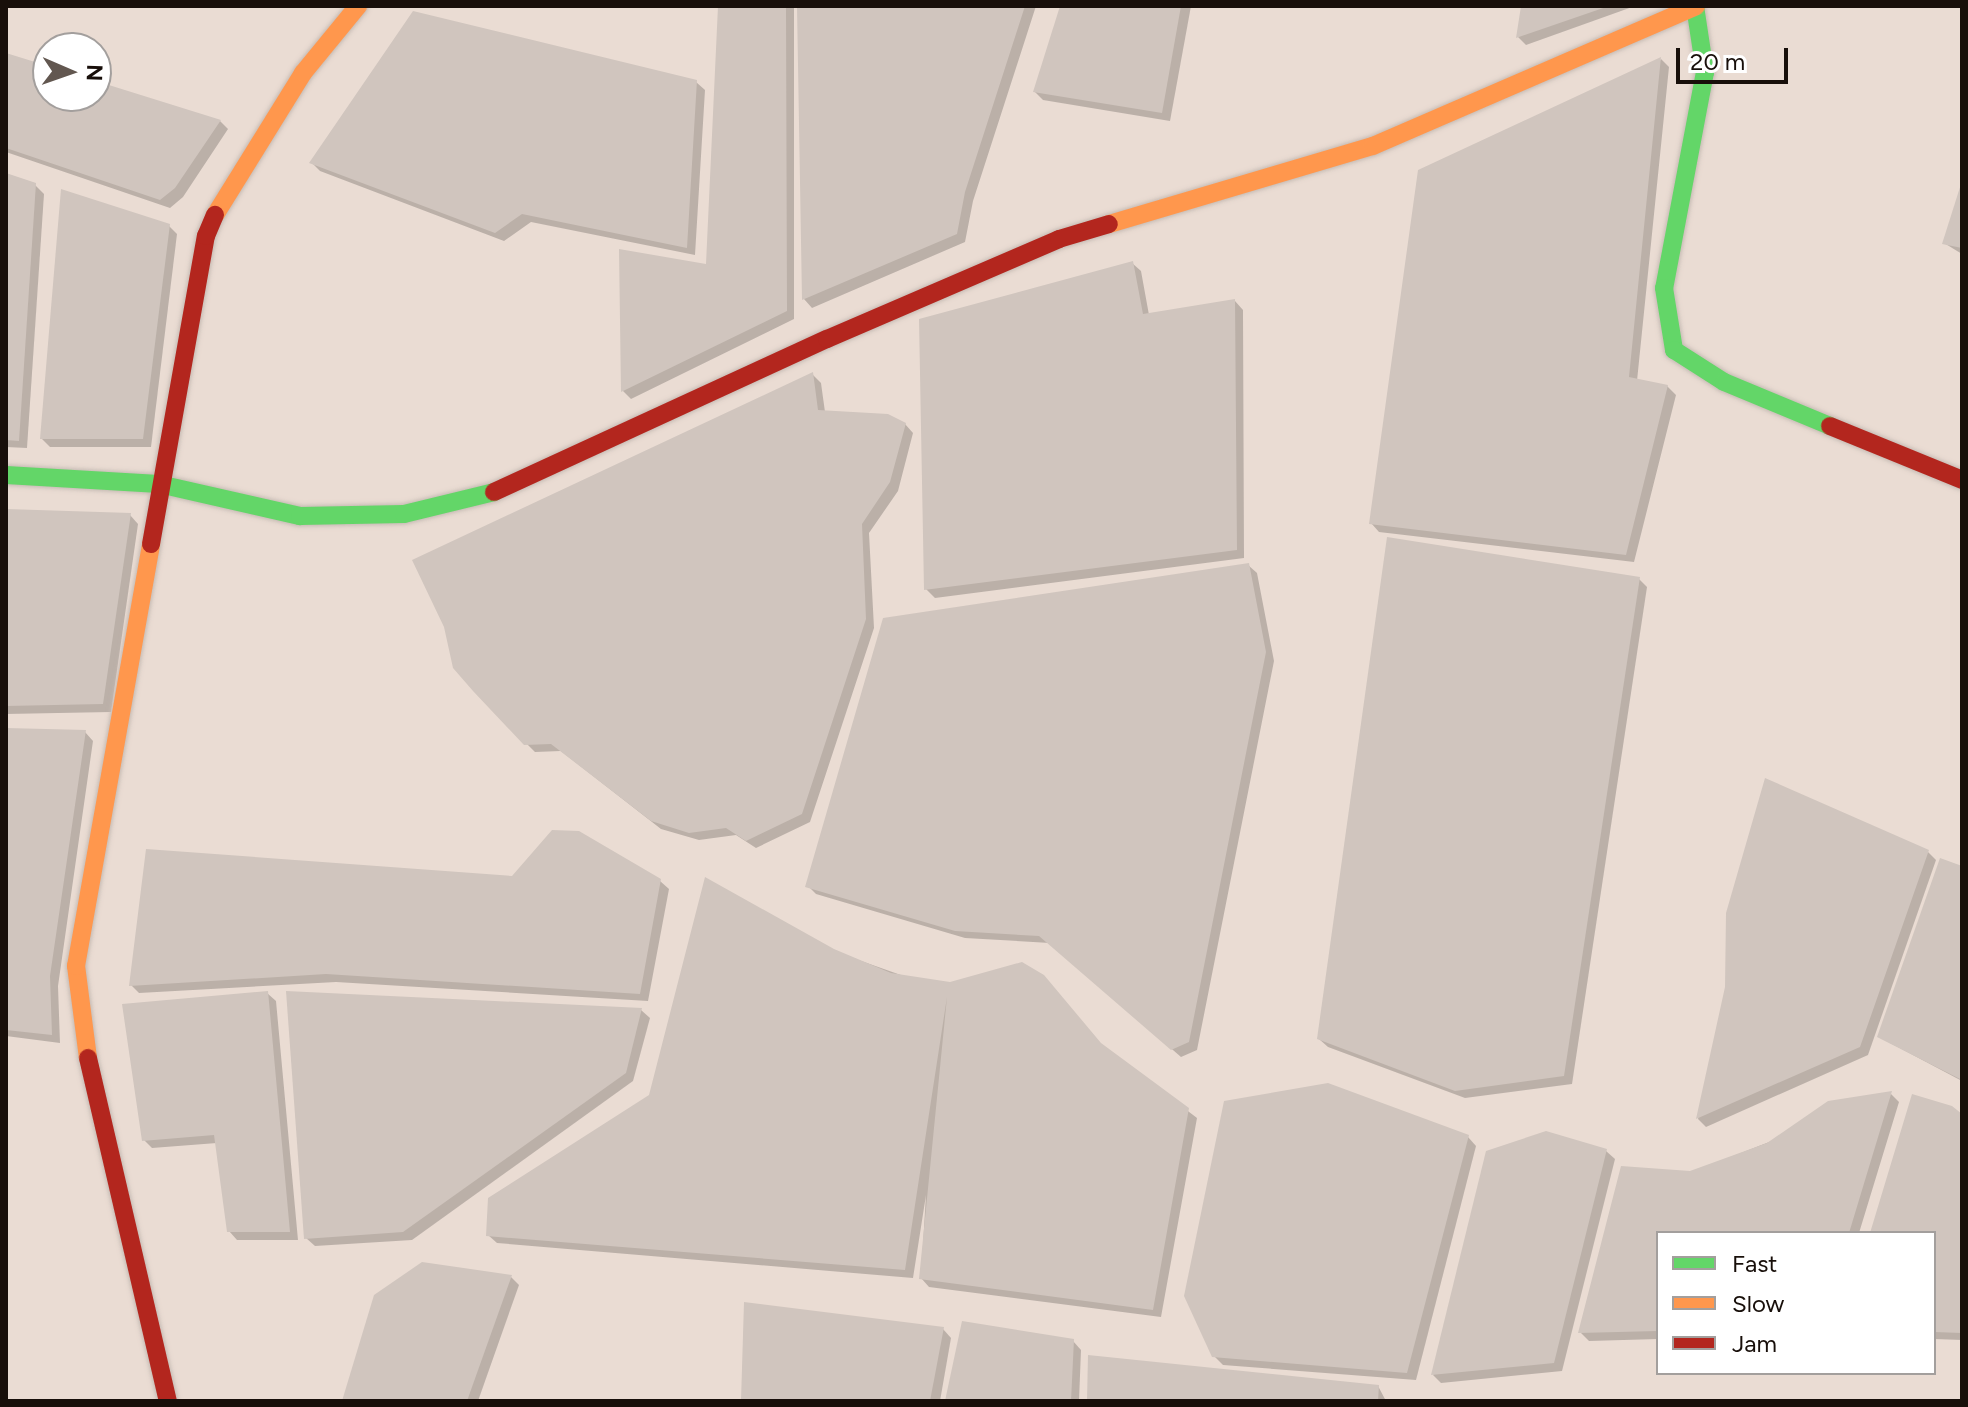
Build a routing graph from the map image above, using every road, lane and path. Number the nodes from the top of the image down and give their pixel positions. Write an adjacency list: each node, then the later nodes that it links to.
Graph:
1 (358, 6): 5 (street)
2 (1695, 6): 4 (street); 5 (street)
3 (6, 475): 5 (street)
4 (1962, 480)
5 (159, 484): 6 (street)
6 (168, 1401)

